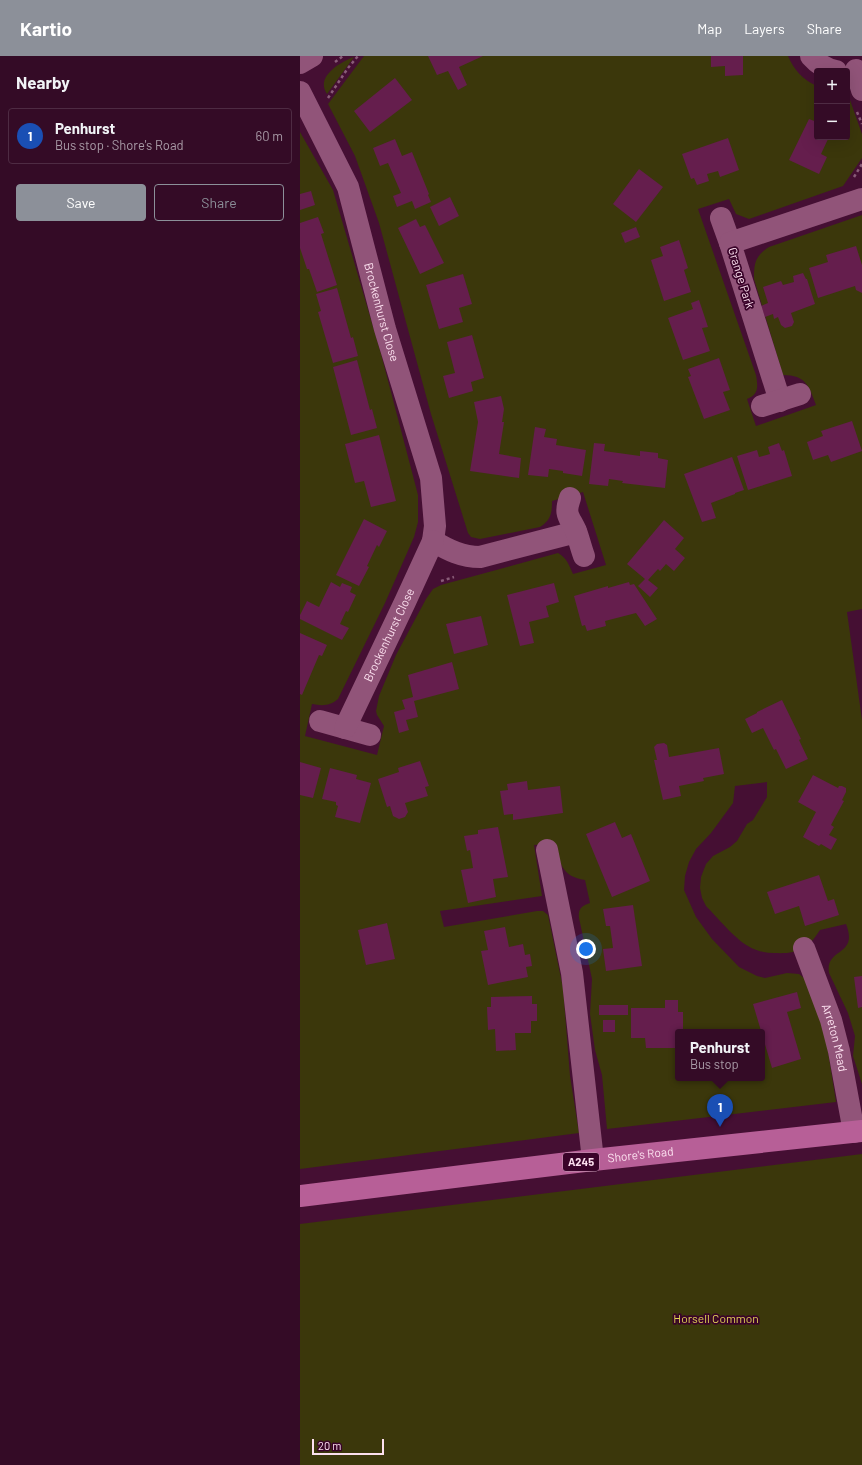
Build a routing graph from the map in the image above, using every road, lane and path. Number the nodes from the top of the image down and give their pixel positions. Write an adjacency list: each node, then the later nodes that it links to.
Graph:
1 (312, 56): 5 (street)
2 (343, 56): 6 (path)
3 (358, 56): 11 (path)
4 (810, 56): 7 (street)
5 (300, 63)
6 (332, 64)
7 (826, 68)
8 (850, 70): 9 (street)
9 (862, 90)
10 (300, 92): 18 (street, Brockenhurst Close)
11 (328, 99)
12 (862, 199): 14 (street, Grange Park)
13 (721, 218): 14 (street)
14 (730, 243): 15 (street, Grange Park)
15 (781, 400)
16 (570, 498): 17 (street)
17 (576, 532): 18 (street); 19 (street)
18 (433, 541): 23 (street, Brockenhurst Close)
19 (584, 556)
20 (461, 575): 21 (path)
21 (440, 581)
22 (320, 721): 23 (street)
23 (345, 728): 24 (street)
24 (370, 735)
25 (547, 850): 28 (street)
26 (804, 948): 27 (street, Arreton Mead)
27 (858, 1131): 28 (main road, Shore's Road / A245)
28 (592, 1160): 29 (main road, Shore's Road / A245)
29 (300, 1196)

